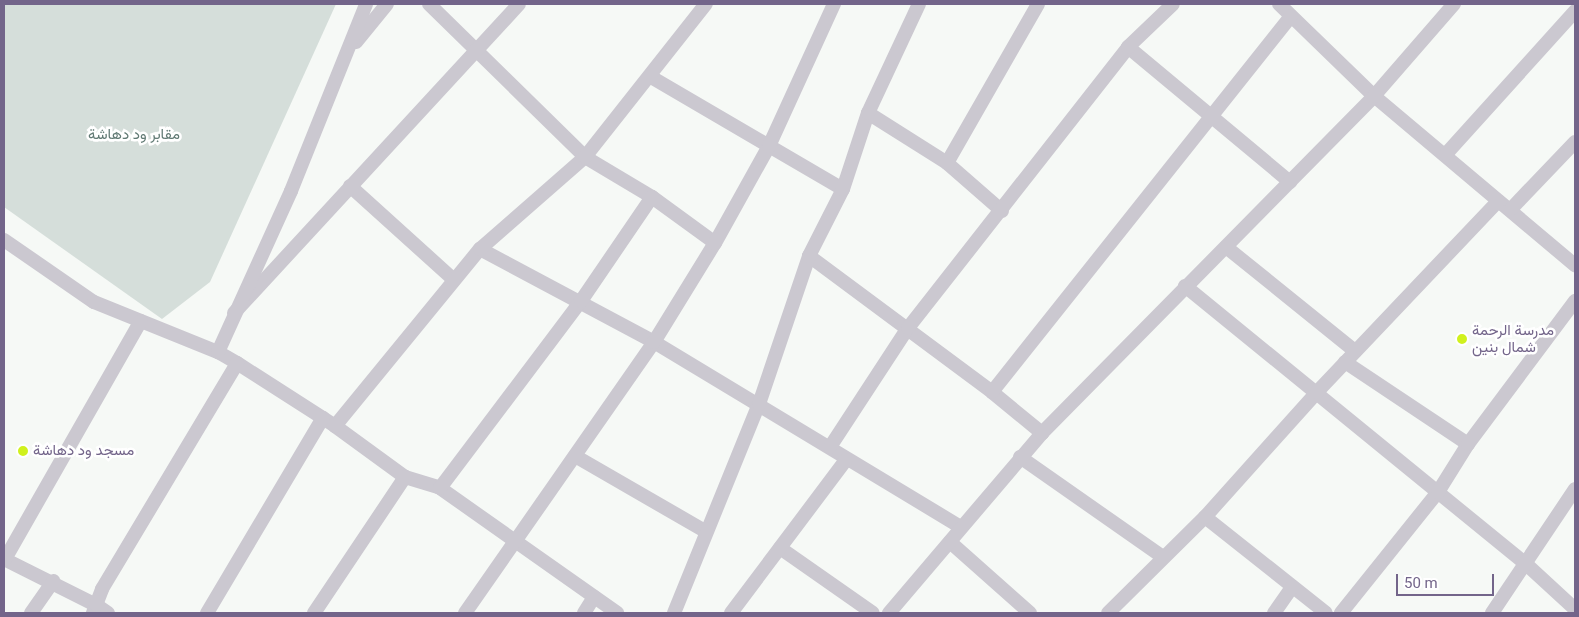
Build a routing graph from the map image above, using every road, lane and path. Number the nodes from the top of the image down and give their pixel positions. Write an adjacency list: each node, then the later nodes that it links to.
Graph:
1 (366, 4): 15 (street)
2 (387, 4): 15 (street)
3 (429, 4): 16 (street)
4 (519, 4): 16 (street)
5 (706, 4): 17 (street)
6 (834, 4): 21 (street)
7 (919, 4): 19 (street)
8 (1038, 4): 25 (street)
9 (1174, 4): 14 (street)
10 (1279, 4): 13 (street)
11 (1445, 7): 18 (street)
12 (1575, 11): 23 (street)
13 (1291, 16): 18 (street); 20 (street)
14 (1128, 48): 20 (street); 32 (street)
15 (350, 49): 43 (street)
16 (476, 50): 24 (street); 27 (street)
17 (651, 77): 21 (street); 24 (street)
18 (1374, 96): 23 (street); 26 (street)
19 (868, 113): 25 (street); 28 (street)
20 (1211, 118): 26 (street); 51 (street)
21 (769, 146): 28 (street); 34 (street)
22 (1574, 146): 31 (street)
23 (1446, 154): 30 (street)
24 (585, 157): 29 (street); 36 (street)
25 (947, 163): 32 (street)
26 (1290, 182): 35 (street)
27 (350, 186): 39 (street); 43 (street)
28 (843, 189): 37 (street)
29 (652, 197): 34 (street); 41 (street)
30 (1498, 201): 31 (street); 47 (street)
31 (1510, 210): 38 (street)
32 (1002, 211): 45 (street)
33 (4, 240): 44 (street)
34 (715, 243): 46 (street)
35 (1226, 247): 40 (street); 47 (street)
36 (480, 249): 39 (street); 41 (street)
37 (809, 256): 45 (street); 53 (street)
38 (1575, 265)
39 (454, 280): 55 (street)
40 (1185, 286): 52 (street); 56 (street)
41 (581, 301): 46 (street); 63 (street)
42 (1575, 301): 57 (street)
43 (234, 313): 48 (street)
44 (141, 321): 48 (street); 73 (street)
45 (908, 328): 51 (street); 58 (street)
46 (654, 342): 53 (street); 59 (street)
47 (1356, 351): 50 (street)
48 (218, 352): 49 (street)
49 (237, 362): 54 (street); 79 (street)
50 (1345, 362): 52 (street); 57 (street)
51 (992, 392): 56 (street)
52 (1317, 392): 65 (street); 66 (street)
53 (759, 404): 58 (street); 68 (street)
54 (322, 418): 55 (street); 81 (street)
55 (335, 426): 62 (street)
56 (1042, 433): 60 (street)
57 (1468, 444): 65 (street)
58 (830, 447): 61 (street)
59 (575, 456): 68 (street); 70 (street)
60 (1020, 457): 67 (street); 72 (street)
61 (846, 460): 67 (street); 71 (street)
62 (406, 477): 63 (street); 82 (street)
63 (440, 488): 70 (street)
64 (1575, 489): 74 (street)
65 (1438, 492): 74 (street); 94 (street)
66 (1205, 517): 72 (street); 76 (street)
67 (960, 528): 69 (street)
68 (706, 531): 86 (street)
69 (950, 542): 89 (street); 90 (street)
70 (516, 543): 77 (street); 83 (street)
71 (780, 548): 87 (street); 88 (street)
72 (1163, 557): 91 (street)
73 (4, 559): 75 (street)
74 (1526, 564): 78 (street); 95 (street)
75 (54, 581): 79 (street); 80 (street)
76 (1292, 587): 92 (street); 93 (street)
77 (594, 597): 84 (street); 85 (street)
78 (1575, 609)
79 (99, 611)
80 (31, 613)
81 (207, 613)
82 (314, 613)
83 (465, 613)
84 (584, 613)
85 (617, 613)
86 (674, 613)
87 (731, 613)
88 (873, 613)
89 (889, 613)
90 (1030, 613)
91 (1108, 613)
92 (1274, 613)
93 (1326, 613)
94 (1341, 613)
95 (1492, 613)

